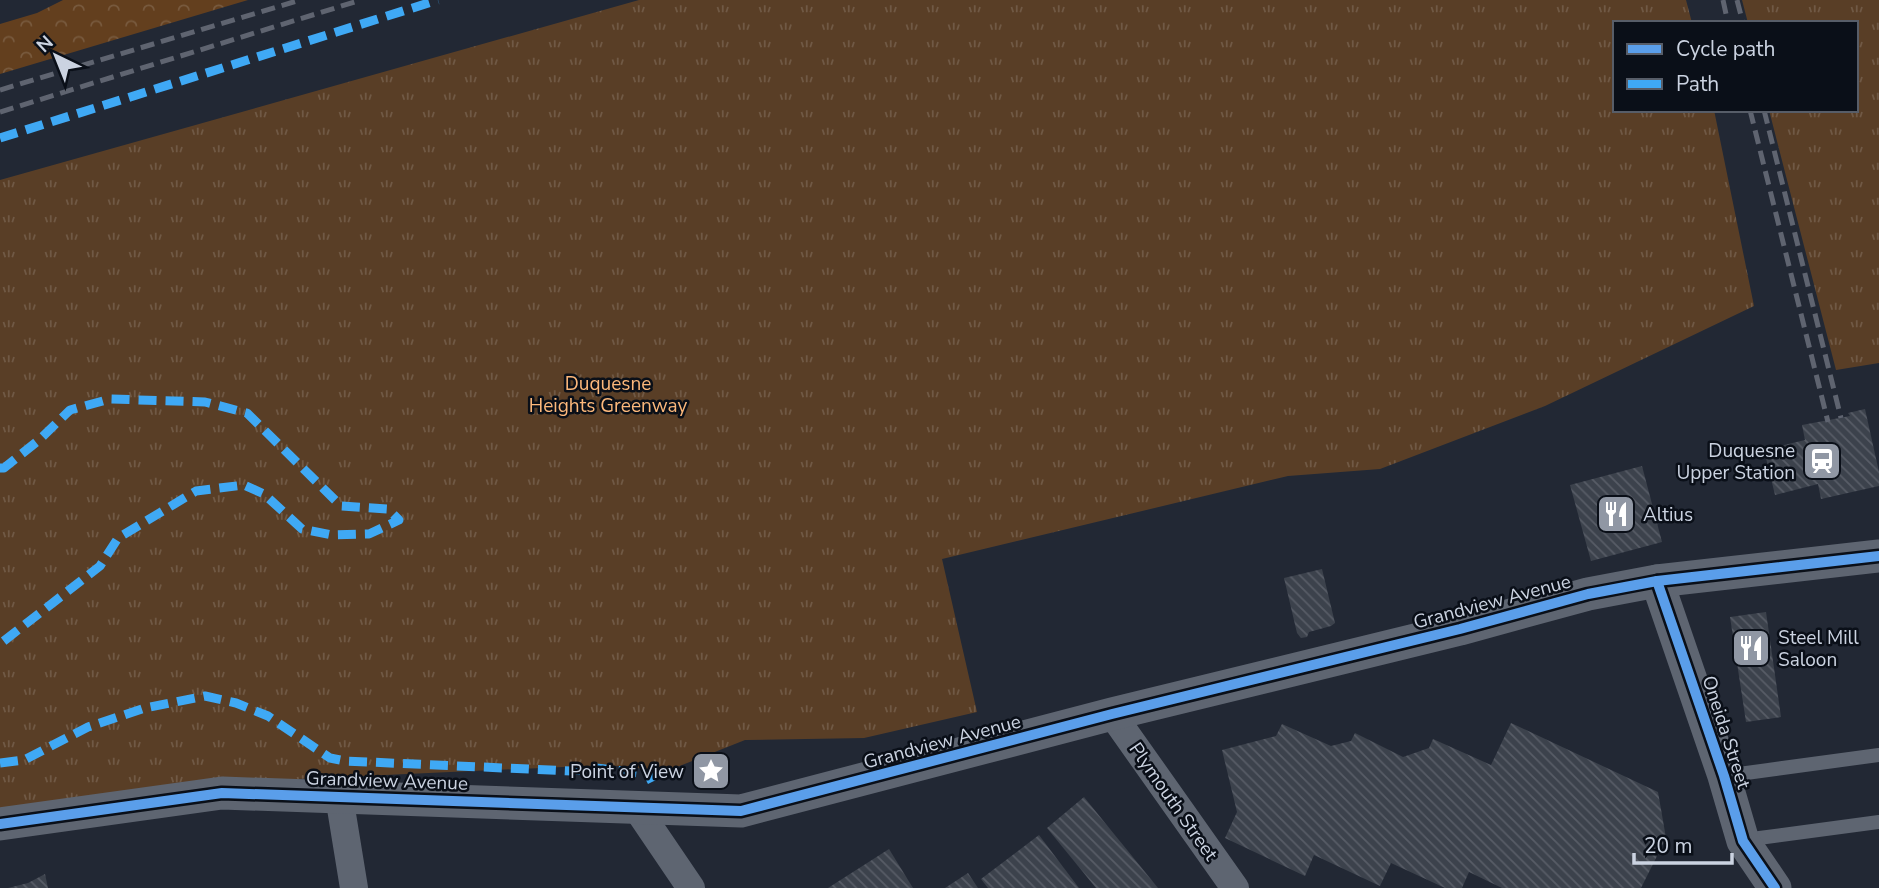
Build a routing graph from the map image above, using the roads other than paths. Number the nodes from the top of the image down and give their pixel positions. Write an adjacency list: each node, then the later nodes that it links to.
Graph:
1 (1879, 556): 2 (street, Grandview Avenue)
2 (1657, 581): 3 (street, Grandview Avenue); 5 (street, Oneida Street)
3 (1112, 714): 7 (street, Grandview Avenue); 13 (street, Plymouth Street)
4 (1879, 755): 5 (lane)
5 (1724, 776): 10 (street, Oneida Street)
6 (339, 796): 7 (street, Grandview Avenue); 9 (street, Grandview Avenue); 11 (street)
7 (636, 807): 12 (street)
8 (1879, 822): 10 (lane)
9 (0, 824)
10 (1743, 841): 14 (street, Oneida Street)
11 (354, 888)
12 (691, 888)
13 (1235, 888)
14 (1775, 888)

